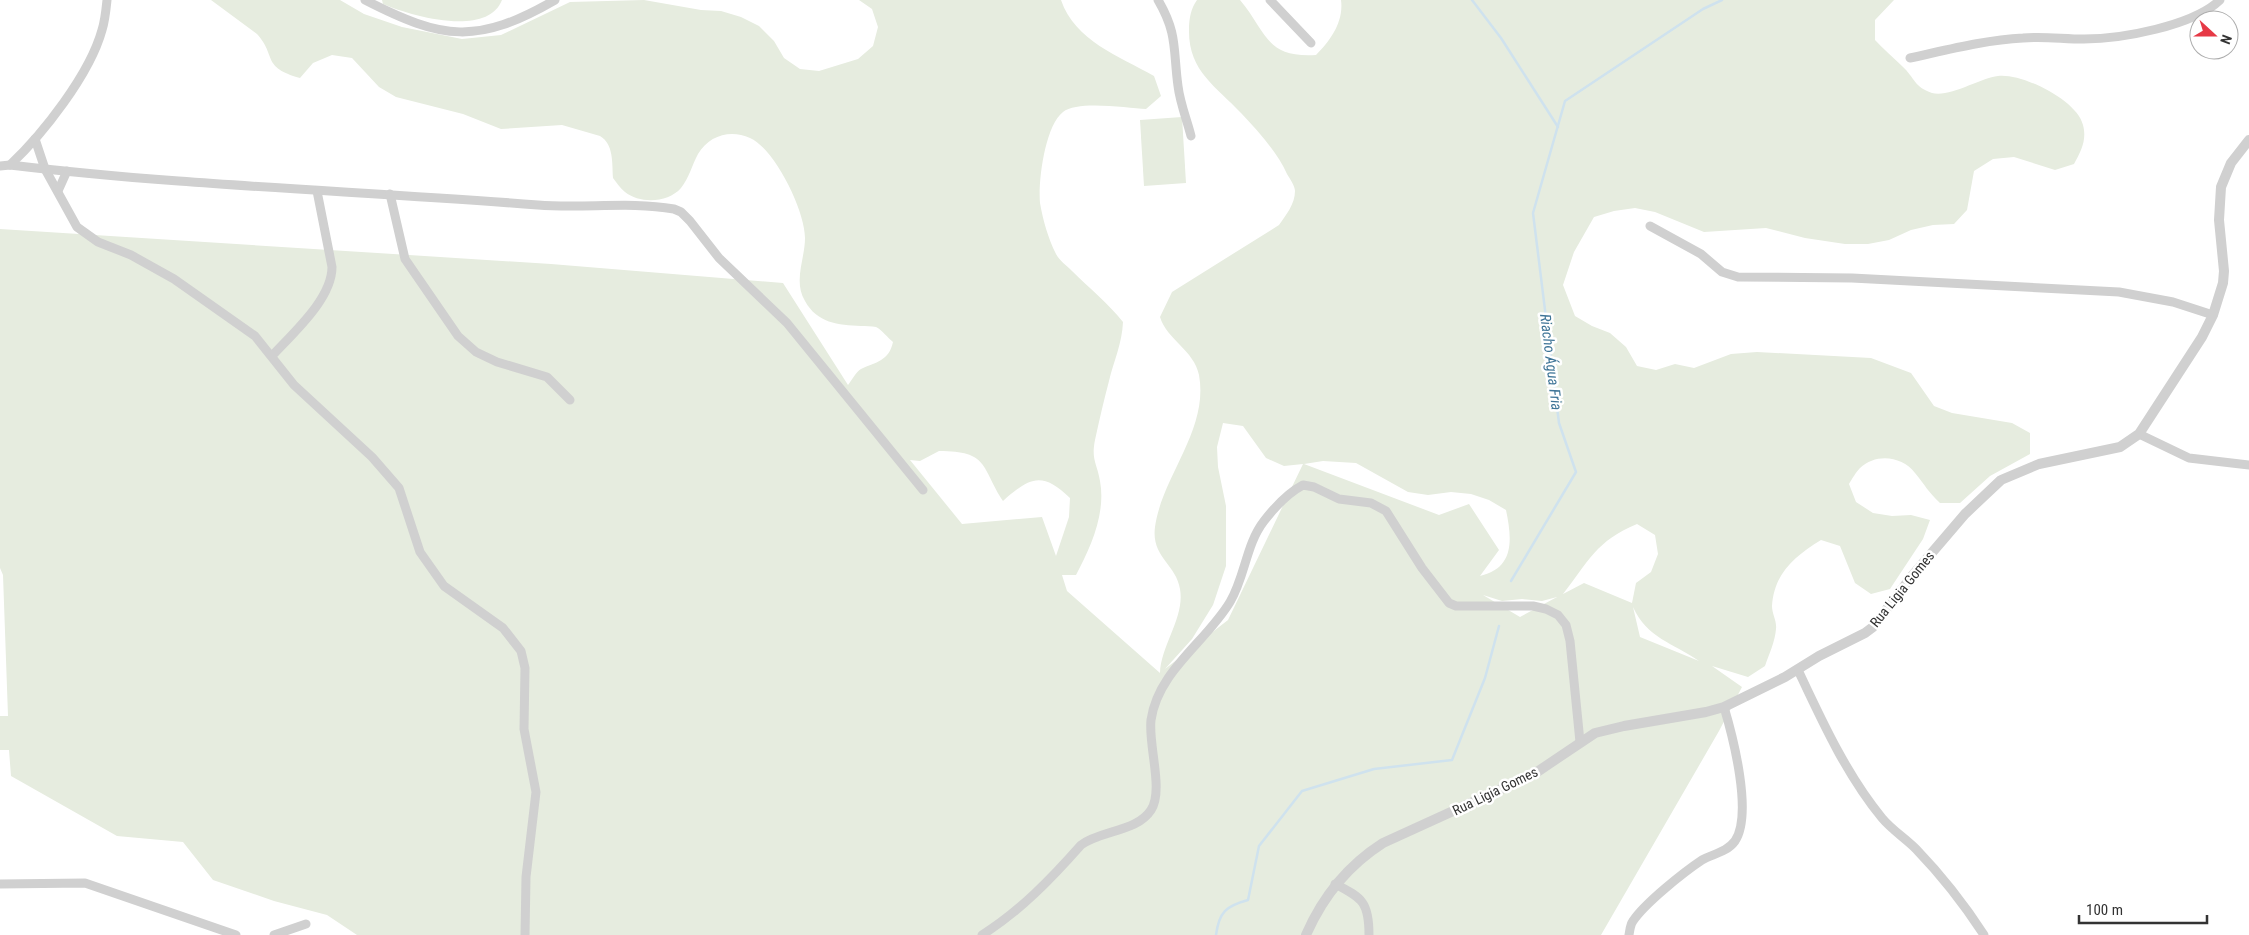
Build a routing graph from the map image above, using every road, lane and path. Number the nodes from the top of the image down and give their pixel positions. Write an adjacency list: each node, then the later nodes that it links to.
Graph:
1 (107, 0): 10 (street)
2 (365, 0): 3 (street)
3 (555, 0)
4 (1158, 0): 9 (street)
5 (1270, 0): 7 (street)
6 (2220, 0): 8 (street)
7 (1311, 43)
8 (1910, 58)
9 (1191, 136)
10 (35, 139): 12 (street); 14 (street)
11 (2249, 140): 20 (street, Rua Ligia Gomes)
12 (10, 165): 13 (street); 14 (street)
13 (0, 166)
14 (45, 169): 15 (street); 16 (street)
15 (67, 171): 16 (street); 17 (street)
16 (58, 191): 21 (street)
17 (317, 191): 18 (street); 21 (street)
18 (390, 194): 22 (street); 25 (street)
19 (1650, 226): 20 (street)
20 (2213, 315): 23 (street, Rua Ligia Gomes)
21 (272, 356): 34 (street)
22 (570, 400)
23 (2140, 434): 24 (street); 26 (street, Rua Ligia Gomes)
24 (2249, 465)
25 (923, 490)
26 (1798, 670): 27 (street, Rua Ligia Gomes); 39 (street)
27 (1724, 707): 28 (street, Rua Ligia Gomes); 38 (street)
28 (1580, 742): 30 (street, Rua Ligia Gomes); 35 (street)
29 (0, 884): 32 (street)
30 (1335, 884): 36 (street, Rua Ligia Gomes); 37 (street)
31 (306, 924): 33 (street)
32 (236, 935)
33 (274, 935)
34 (525, 935)
35 (982, 935)
36 (1306, 935)
37 (1368, 935)
38 (1629, 935)
39 (1984, 935)

